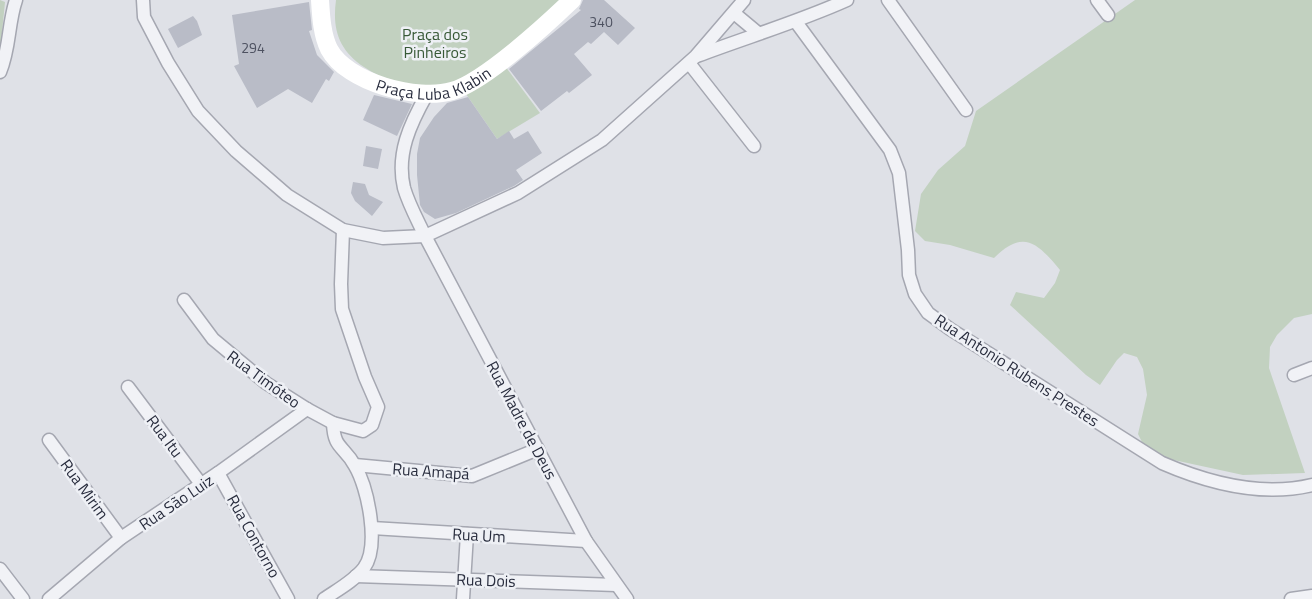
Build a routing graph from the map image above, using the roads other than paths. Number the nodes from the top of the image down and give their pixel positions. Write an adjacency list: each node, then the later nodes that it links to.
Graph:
1 (16, 0): 14 (street)
2 (143, 0): 18 (street)
3 (320, 0): 15 (main road, Praça Luba Klabin)
4 (572, 0): 15 (main road, Praça Luba Klabin)
5 (744, 0): 9 (street)
6 (847, 0): 11 (street)
7 (888, 0): 16 (street)
8 (1097, 0): 10 (street)
9 (734, 13): 12 (street); 13 (street)
10 (1108, 15)
11 (795, 22): 12 (street); 31 (street, Rua Antonio Rubens Prestes)
12 (758, 33): 13 (street)
13 (692, 60): 17 (street); 19 (street)
14 (0, 72)
15 (427, 94): 19 (street, Rua Madre de Deus)
16 (966, 110)
17 (754, 146)
18 (344, 230): 19 (street); 25 (street, Rua Timóteo)
19 (425, 236): 27 (street, Rua Madre de Deus)
20 (184, 300): 24 (street, Rua Timóteo)
21 (1312, 368): 22 (street)
22 (1294, 375)
23 (128, 387): 30 (street, Rua Itu)
24 (306, 410): 25 (street, Rua Timóteo); 29 (street, Rua São Luiz)
25 (333, 423): 28 (street)
26 (48, 440): 34 (street, Rua Mirim)
27 (538, 449): 28 (street, Rua Amapá); 35 (street, Rua Madre de Deus)
28 (355, 465): 32 (street)
29 (218, 474): 30 (street, Rua São Luiz); 43 (street, Rua Contorno)
30 (201, 484): 34 (street, Rua São Luiz)
31 (1312, 485)
32 (372, 528): 33 (street, Rua Um); 37 (street)
33 (467, 534): 35 (street, Rua Um); 38 (street)
34 (121, 538): 42 (street, Rua São Luiz)
35 (586, 541): 39 (street, Rua Madre de Deus)
36 (0, 569): 41 (street)
37 (356, 576): 38 (street, Rua Dois); 44 (street)
38 (465, 580): 39 (street, Rua Dois); 45 (street)
39 (616, 585): 46 (street, Rua Madre de Deus)
40 (1312, 597): 47 (street)
41 (23, 599)
42 (49, 599)
43 (288, 599)
44 (324, 599)
45 (464, 599)
46 (627, 599)
47 (1291, 599)

